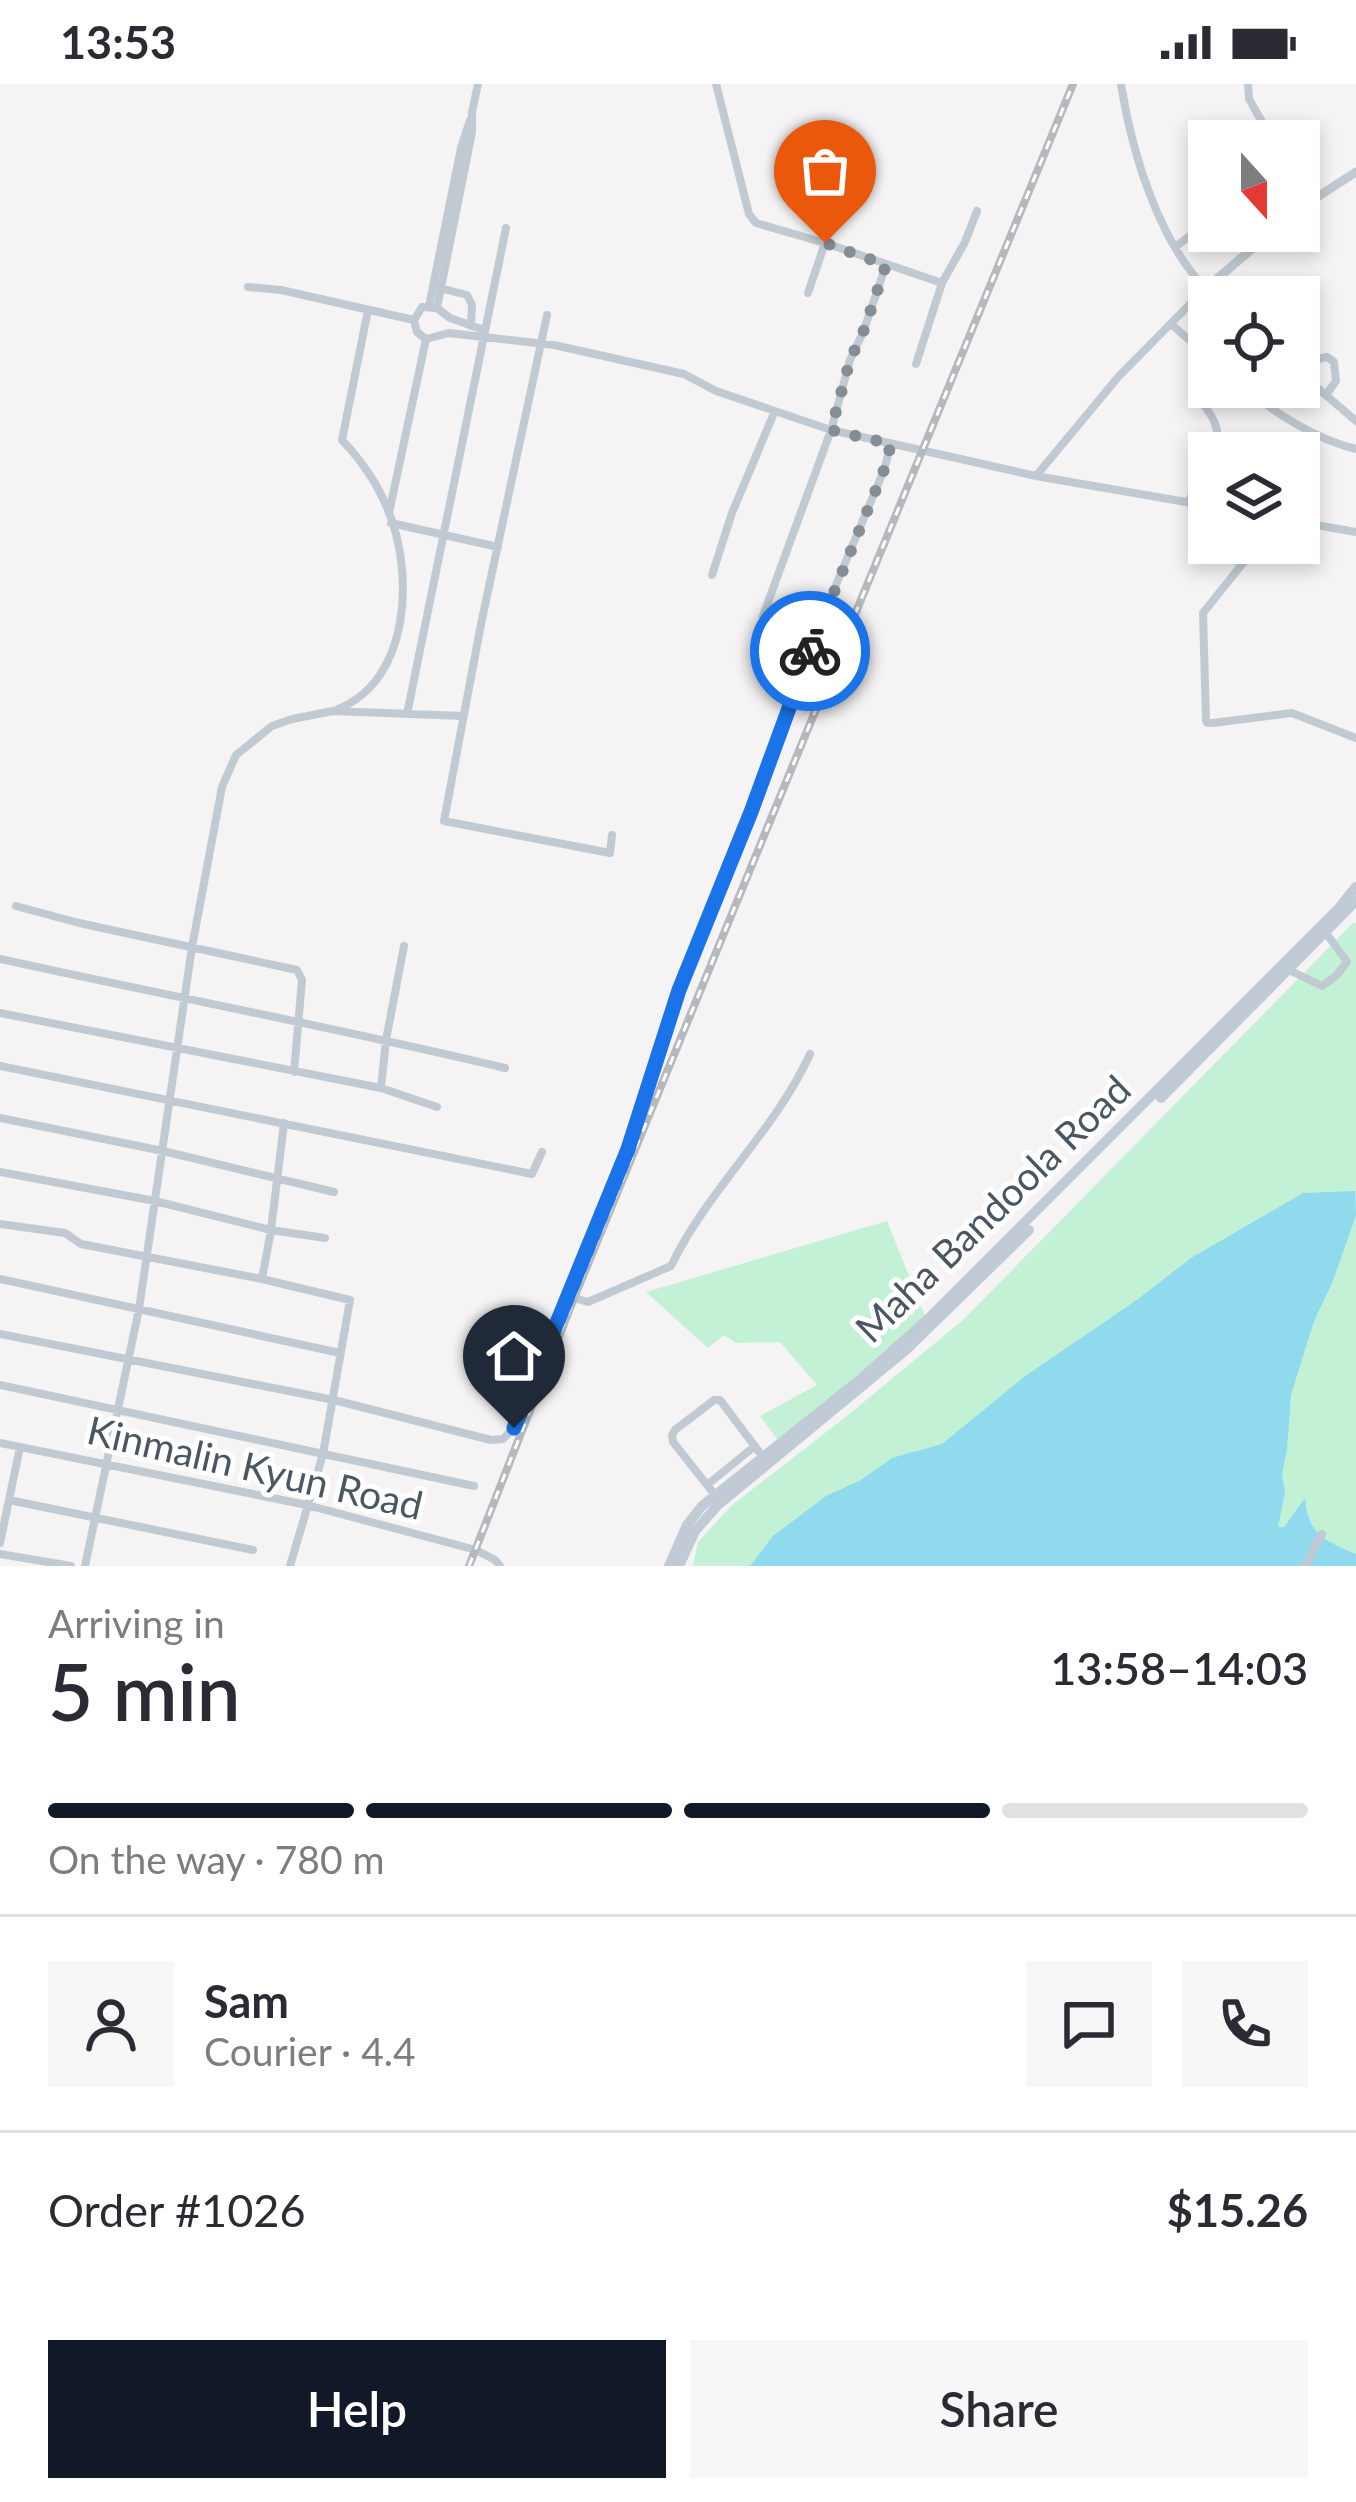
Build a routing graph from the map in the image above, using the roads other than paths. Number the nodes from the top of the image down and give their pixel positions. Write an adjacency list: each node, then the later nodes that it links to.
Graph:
1 (478, 84): 5 (street)
2 (716, 84): 13 (street)
3 (1121, 84): 14 (street)
4 (1248, 84): 6 (street)
5 (472, 112): 21 (street); 23 (street)
6 (1262, 120)
7 (862, 165): 13 (street)
8 (1356, 172): 9 (street)
9 (1320, 193)
10 (977, 211): 19 (street)
11 (506, 228): 30 (street)
12 (1188, 237): 14 (street)
13 (825, 243): 16 (street); 22 (street)
14 (1175, 247): 17 (street)
15 (1251, 252): 18 (street)
16 (886, 265): 19 (street); 41 (street)
17 (1196, 276)
18 (1227, 276)
19 (942, 283): 35 (street)
20 (248, 287): 24 (street)
21 (440, 288): 23 (street); 29 (street)
22 (808, 293)
23 (433, 307): 27 (street); 29 (street)
24 (368, 310): 27 (street); 46 (street)
25 (1188, 310): 28 (street)
26 (547, 315): 33 (street)
27 (414, 320): 31 (street)
28 (1171, 324): 32 (street); 44 (street)
29 (471, 326): 30 (street)
30 (484, 334): 31 (street); 33 (street); 49 (street)
31 (426, 339): 46 (street)
32 (1188, 339)
33 (541, 343): 39 (street); 50 (street)
34 (1320, 359): 37 (street)
35 (916, 364)
36 (1320, 390): 37 (street)
37 (1326, 395): 40 (street)
38 (1272, 408): 43 (street)
39 (774, 413): 41 (street); 52 (street)
40 (1356, 421)
41 (831, 430): 42 (street); 53 (street)
42 (891, 444): 44 (street); 98 (street)
43 (1356, 448)
44 (1036, 476): 45 (street)
45 (1188, 503)
46 (390, 518): 49 (street); 54 (street)
47 (1320, 526): 48 (street)
48 (1356, 532)
49 (443, 535): 50 (street); 55 (street)
50 (498, 547): 56 (street)
51 (1242, 564): 57 (street)
52 (712, 575)
53 (763, 616)
54 (333, 711): 55 (street); 63 (street)
55 (407, 714): 56 (street)
56 (463, 716): 58 (street)
57 (1356, 738)
58 (613, 836)
59 (1354, 898): 61 (main road, Maha Bandoola Road); 102 (main road, Maha Bandoola Road)
60 (16, 906): 63 (street)
61 (1326, 933): 65 (main road, Maha Bandoola Road); 65 (street)
62 (404, 946): 69 (street)
63 (192, 947): 66 (street); 68 (street)
64 (0, 958): 66 (street)
65 (1289, 970): 120 (main road, Maha Bandoola Road)
66 (184, 999): 68 (street); 70 (street)
67 (0, 1013): 70 (street)
68 (298, 1024): 69 (street); 74 (street)
69 (386, 1040): 73 (street); 75 (street)
70 (177, 1050): 74 (street); 76 (street)
71 (810, 1054): 92 (street)
72 (0, 1066): 76 (street)
73 (506, 1068)
74 (294, 1072): 75 (street)
75 (381, 1088): 77 (street)
76 (170, 1102): 79 (street); 80 (street)
77 (436, 1107)
78 (0, 1118): 80 (street)
79 (284, 1123): 81 (street); 83 (street)
80 (163, 1151): 83 (street); 85 (street)
81 (542, 1152)
82 (0, 1172): 85 (street)
83 (275, 1178): 84 (street); 87 (street)
84 (334, 1192)
85 (155, 1202): 87 (street); 89 (street)
86 (0, 1224): 89 (street)
87 (271, 1229): 88 (street); 91 (street)
88 (325, 1238)
89 (147, 1258): 91 (street); 93 (street)
90 (0, 1279): 93 (street)
91 (262, 1279): 95 (street)
92 (574, 1298)
93 (139, 1309): 95 (street); 96 (street)
94 (0, 1334): 96 (street)
95 (340, 1353): 98 (street)
96 (128, 1360): 98 (street); 99 (street)
97 (0, 1385): 99 (street)
98 (334, 1400): 103 (street)
99 (116, 1411): 103 (street); 104 (street)
100 (0, 1443): 101 (street, Kinmalin Kyun Road)
101 (20, 1447): 104 (street, Kinmalin Kyun Road); 107 (street)
102 (759, 1452): 106 (main road, Maha Bandoola Road); 106 (street)
103 (323, 1454): 105 (street); 108 (street)
104 (107, 1464): 108 (street, Kinmalin Kyun Road); 109 (street)
105 (474, 1486)
106 (711, 1490): 113 (main road, Maha Bandoola Road)
107 (9, 1500): 109 (street); 111 (street)
108 (307, 1505): 115 (street, Kinmalin Kyun Road); 118 (street)
109 (95, 1519): 112 (street); 117 (street)
110 (1322, 1534): 121 (street)
111 (0, 1543)
112 (253, 1550)
113 (674, 1552): 119 (main road, Maha Bandoola Road); 120 (street)
114 (0, 1554): 116 (street)
115 (497, 1563)
116 (71, 1566)
117 (85, 1566)
118 (290, 1566)
119 (669, 1566)
120 (679, 1566)
121 (1305, 1566)

